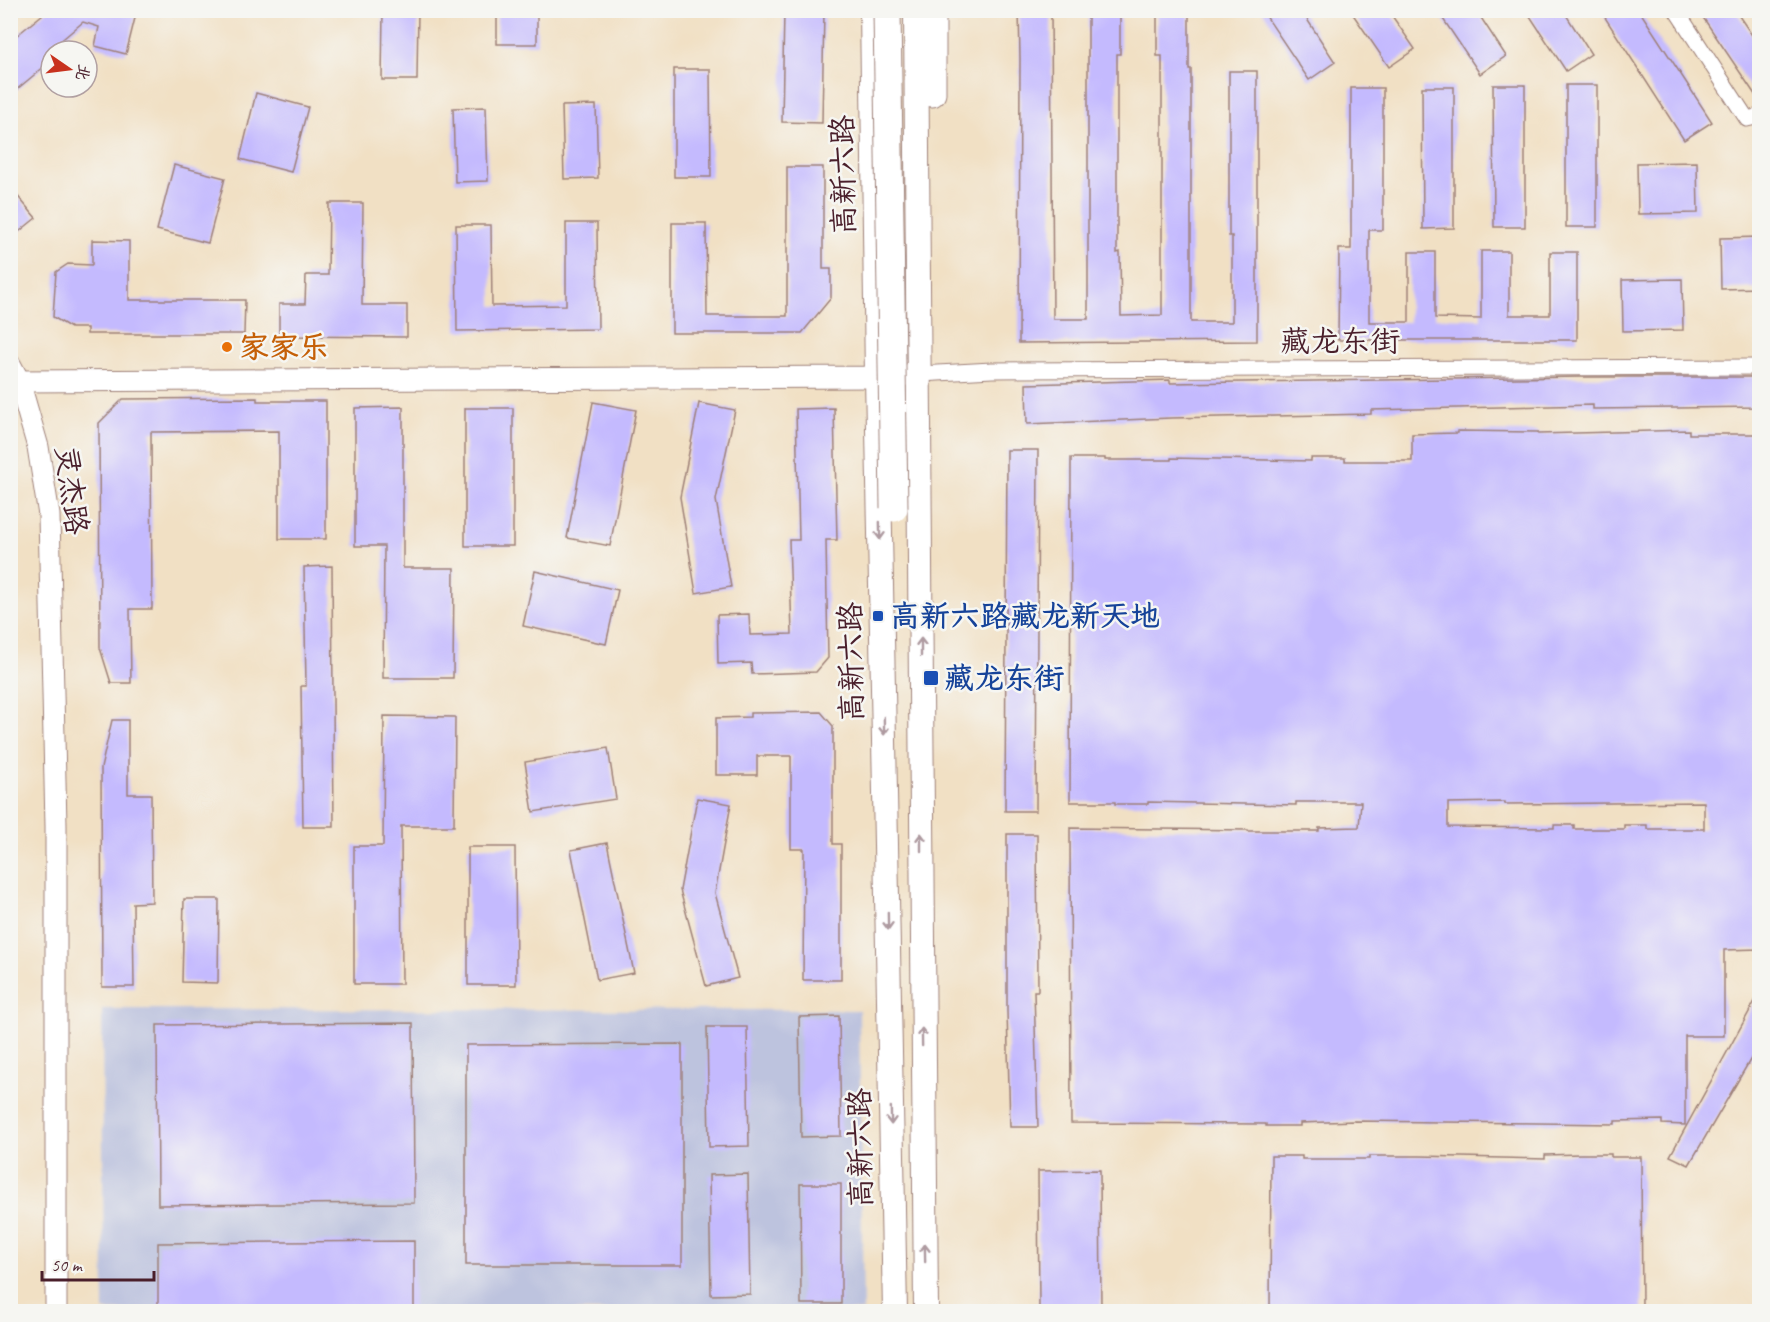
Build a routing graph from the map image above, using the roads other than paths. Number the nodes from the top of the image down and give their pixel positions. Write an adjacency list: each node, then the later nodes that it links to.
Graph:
1 (873, 10): 11 (main road, 高新六路)
2 (887, 10): 12 (highway, bridge)
3 (916, 10): 10 (main road)
4 (932, 10): 6 (highway)
5 (1676, 10): 7 (street)
6 (932, 93)
7 (1760, 116)
8 (1760, 366): 10 (street, 藏龙东街)
9 (15, 373): 11 (street); 13 (street, 灵杰路)
10 (920, 374): 11 (street); 15 (main road, one-way to 10)
11 (877, 377): 14 (main road, 高新六路, one-way to 14)
12 (894, 508)
13 (56, 1311)
14 (895, 1311)
15 (926, 1311)

